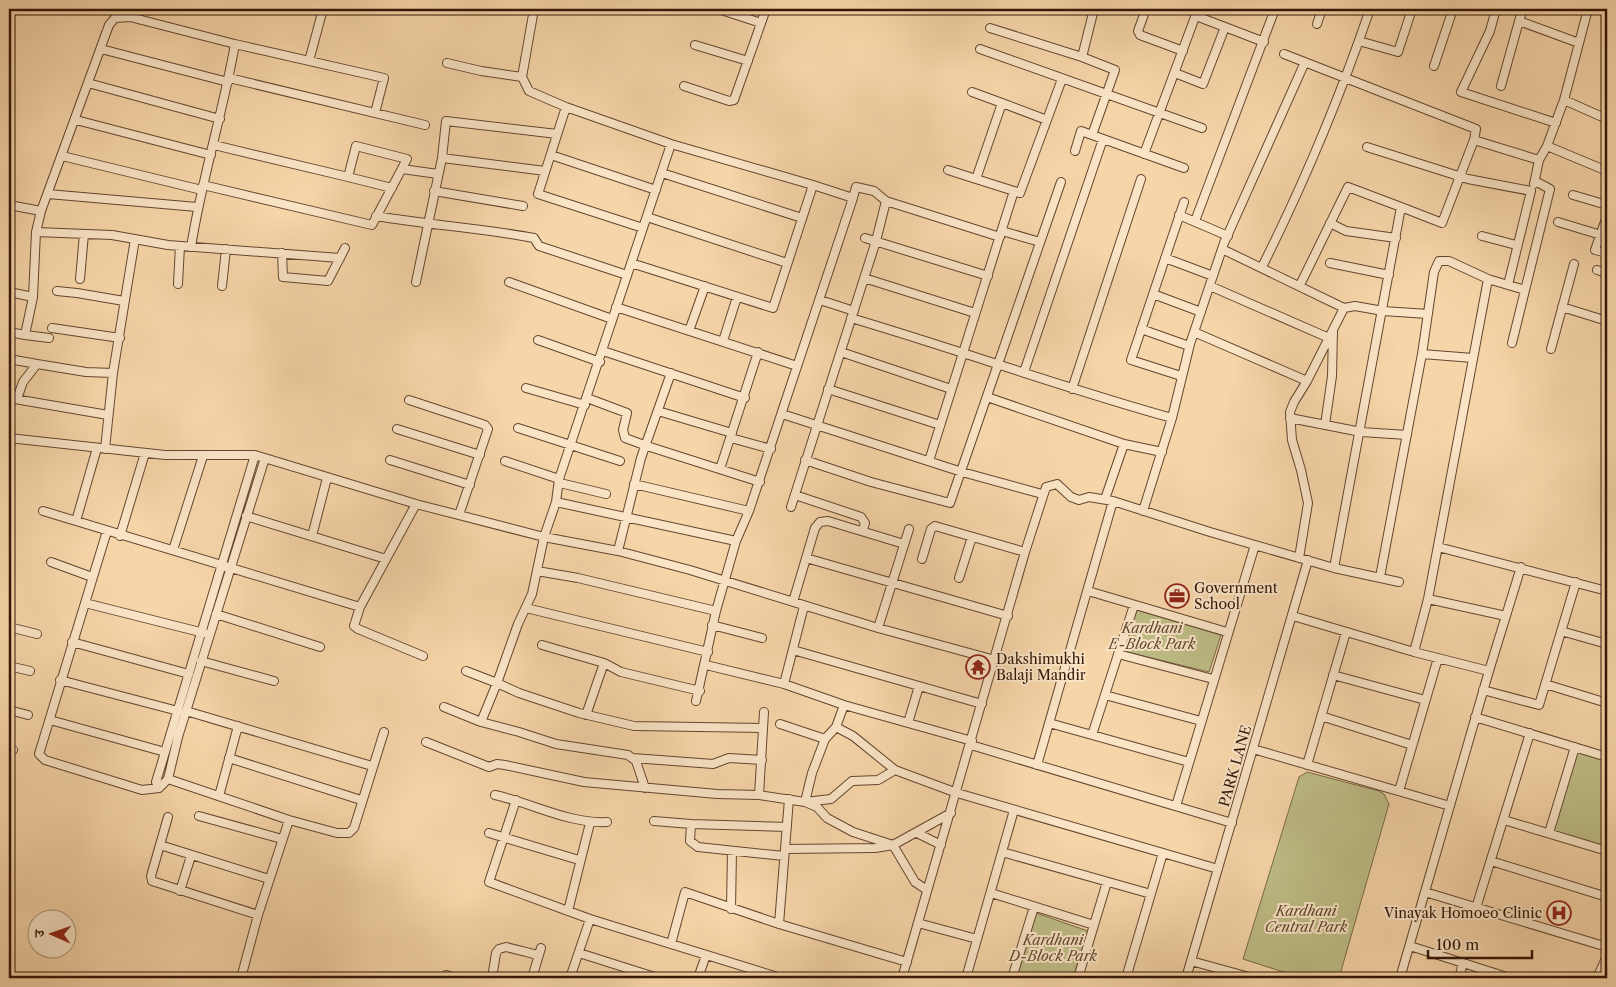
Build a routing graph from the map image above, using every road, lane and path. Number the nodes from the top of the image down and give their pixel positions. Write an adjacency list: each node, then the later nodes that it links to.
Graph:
1 (323, 9): 32 (street)
2 (534, 9): 38 (street)
3 (718, 9): 18 (street)
4 (766, 9): 18 (street)
5 (1082, 9): 15 (street)
6 (1146, 9): 29 (street)
7 (1276, 9): 23 (street)
8 (1322, 9): 19 (street)
9 (1370, 9): 22 (street)
10 (1412, 9): 22 (street)
11 (1453, 9): 36 (street)
12 (1496, 9): 56 (street)
13 (1523, 9): 17 (street)
14 (1588, 9): 24 (street)
15 (1093, 10): 31 (street)
16 (1197, 12): 20 (street); 29 (street)
17 (1519, 21): 24 (street); 44 (street)
18 (761, 23): 33 (street)
19 (1317, 24)
20 (1225, 27): 23 (street); 37 (street)
21 (990, 28): 31 (street)
22 (1359, 41): 39 (street)
23 (1264, 42): 110 (street)
24 (1579, 43): 47 (street)
25 (235, 44): 27 (street); 32 (street); 41 (street)
26 (696, 45): 33 (street)
27 (101, 49): 41 (street); 42 (street)
28 (980, 49): 40 (street)
29 (1183, 51): 37 (street)
30 (1284, 54): 34 (street)
31 (1082, 57): 46 (street)
32 (309, 61): 50 (street)
33 (748, 61): 43 (street)
34 (1305, 62): 39 (street); 119 (street)
35 (447, 63): 38 (street)
36 (1434, 66)
37 (1175, 73): 51 (street)
38 (522, 76): 49 (street)
39 (1346, 77): 62 (street); 140 (street)
40 (1062, 79): 46 (street); 55 (street)
41 (228, 80): 50 (street); 53 (street)
42 (88, 83): 53 (street); 54 (street)
43 (684, 86)
44 (1501, 86)
45 (972, 92): 48 (street)
46 (1107, 94): 51 (street); 60 (street)
47 (1564, 100): 52 (street); 56 (street)
48 (1002, 103): 55 (street); 83 (street)
49 (566, 107): 59 (street); 63 (street)
50 (375, 113): 57 (street)
51 (1160, 113): 58 (street); 68 (street)
52 (1607, 118)
53 (220, 119): 64 (street)
54 (76, 120): 69 (street); 71 (street)
55 (1047, 120): 93 (street)
56 (1556, 123): 65 (street)
57 (425, 125)
58 (1202, 128)
59 (557, 134): 70 (street); 72 (street)
60 (1092, 135): 61 (street); 67 (street)
61 (1103, 139): 68 (street); 202 (street)
62 (1474, 140): 73 (street); 82 (street)
63 (672, 144): 79 (street); 87 (street)
64 (214, 145): 69 (street); 81 (street)
65 (1547, 146): 73 (street); 78 (street)
66 (1367, 147): 82 (street)
67 (1075, 151)
68 (1144, 154): 74 (street)
69 (211, 155): 88 (street)
70 (551, 155): 77 (street); 90 (street)
71 (62, 156): 88 (street); 94 (street)
72 (442, 158): 77 (street); 80 (street)
73 (1539, 160): 85 (street)
74 (1184, 168)
75 (402, 169): 80 (street); 81 (street); 89 (street)
76 (948, 170): 83 (street)
77 (545, 171): 114 (street)
78 (1607, 171)
79 (662, 173): 90 (street); 109 (street)
80 (438, 174): 91 (street)
81 (348, 176): 89 (street)
82 (1459, 176): 92 (street); 103 (street)
83 (976, 179): 93 (street)
84 (1140, 179): 210 (street)
85 (1535, 181): 92 (street); 158 (street)
86 (1061, 182): 125 (street)
87 (813, 185): 98 (street); 109 (street)
88 (202, 188): 101 (street); 106 (street)
89 (392, 188): 106 (street)
90 (656, 190): 108 (street)
91 (434, 191): 102 (street); 113 (street)
92 (1531, 191): 126 (street)
93 (1014, 192): 117 (street)
94 (48, 194): 101 (street); 104 (street)
95 (1573, 195): 100 (street)
96 (886, 202): 98 (street); 117 (street); 124 (street)
97 (1184, 202): 105 (street)
98 (851, 203): 164 (street)
99 (9, 205): 104 (street)
100 (1607, 205)
101 (198, 206): 128 (street)
102 (523, 206)
103 (1401, 207): 112 (street); 122 (street)
104 (41, 211): 115 (street)
105 (1179, 215): 110 (street); 135 (street)
106 (376, 216): 113 (street)
107 (1607, 216): 118 (street)
108 (647, 217): 114 (street); 137 (street)
109 (802, 218): 137 (street)
110 (1195, 221): 119 (street)
111 (1558, 222): 118 (street)
112 (1330, 223): 122 (street); 157 (street)
113 (428, 225): 143 (street); 150 (street)
114 (643, 228): 136 (street)
115 (36, 232): 116 (street); 162 (street)
116 (84, 234): 123 (street); 148 (street)
117 (1001, 234): 125 (street); 145 (street)
118 (1601, 235): 133 (street)
119 (1228, 236): 131 (street)
120 (1482, 236): 126 (street)
121 (865, 238): 124 (street)
122 (1396, 238): 144 (street)
123 (135, 239): 127 (street); 165 (street)
124 (876, 241): 145 (street); 147 (street)
125 (1040, 242): 200 (street)
126 (1516, 245): 153 (street)
127 (180, 246): 128 (street); 152 (street)
128 (191, 247): 130 (street)
129 (345, 248): 134 (street)
130 (226, 249): 132 (street); 154 (street)
131 (1222, 249): 140 (street); 146 (street)
132 (282, 253): 134 (street); 134 (street)
133 (1607, 253)
134 (340, 258)
135 (1165, 258): 146 (street); 161 (street)
136 (631, 263): 143 (street); 155 (street)
137 (787, 263): 163 (street)
138 (1330, 263): 144 (street)
139 (1574, 264): 168 (street)
140 (1262, 267): 157 (street)
141 (1597, 270): 142 (street)
142 (1607, 273)
143 (627, 275): 166 (street)
144 (1390, 275): 169 (street)
145 (988, 276): 171 (street)
146 (1213, 276): 156 (street)
147 (864, 278): 171 (street); 173 (street)
148 (80, 279)
149 (1488, 279): 153 (street); 172 (street); 196 (street)
150 (416, 282)
151 (509, 282): 174 (street)
152 (178, 284)
153 (1508, 285): 158 (street)
154 (222, 286)
155 (705, 286): 163 (street); 179 (street)
156 (1210, 286): 170 (street); 185 (street)
157 (1300, 286): 167 (street)
158 (1525, 290): 188 (street)
159 (57, 291): 165 (street)
160 (9, 292): 162 (street)
161 (1152, 294): 170 (street); 177 (street)
162 (33, 297): 182 (street)
163 (737, 297): 187 (street)
164 (820, 300): 173 (street); 201 (street)
165 (124, 301): 184 (street)
166 (616, 308): 174 (street); 179 (street)
167 (1344, 308): 169 (street); 178 (street)
168 (1562, 308): 175 (street); 190 (street)
169 (1383, 311): 172 (street); 226 (street)
170 (1201, 312): 181 (street)
171 (975, 313): 194 (street)
172 (1428, 314): 195 (street)
173 (852, 315): 193 (street); 194 (street)
174 (612, 319): 191 (street)
175 (1607, 321)
176 (52, 328): 184 (street)
177 (1141, 329): 189 (street); 205 (street)
178 (1333, 329): 185 (street); 223 (street)
179 (689, 330): 187 (street)
180 (9, 332): 182 (street)
181 (1194, 332): 189 (street); 206 (street)
182 (25, 335): 183 (street)
183 (49, 338)
184 (120, 338): 203 (street)
185 (1328, 338): 206 (street)
186 (538, 340): 198 (street)
187 (722, 341): 192 (street)
188 (1512, 343)
189 (1189, 346): 205 (street)
190 (1551, 349)
191 (604, 350): 198 (street); 204 (street)
192 (758, 352): 201 (street); 213 (street)
193 (841, 352): 208 (street); 209 (street)
194 (963, 353): 200 (street); 209 (street)
195 (1422, 354): 196 (street); 228 (street)
196 (1473, 358): 278 (street)
197 (9, 359): 199 (street)
198 (600, 362): 215 (street)
199 (37, 364): 203 (street); 212 (street)
200 (998, 364): 202 (street); 211 (street)
201 (797, 366): 217 (street)
202 (1024, 372): 210 (street)
203 (113, 373): 218 (street)
204 (671, 373): 213 (street); 216 (street)
205 (1182, 376): 219 (street)
206 (1307, 381): 220 (street)
207 (526, 388): 215 (street)
208 (828, 389): 221 (street); 222 (street)
209 (951, 389): 222 (street)
210 (1072, 389): 219 (street)
211 (987, 397): 230 (street); 248 (street)
212 (13, 398): 218 (street)
213 (745, 398): 227 (street)
214 (409, 400): 239 (street)
215 (586, 401): 231 (street); 232 (street)
216 (658, 411): 227 (street); 232 (street)
217 (782, 414): 221 (street); 235 (street)
218 (108, 415): 234 (street)
219 (1172, 418): 236 (street)
220 (1290, 418): 223 (street); 285 (street, PARK LANE)
221 (816, 423): 243 (street); 246 (street)
222 (940, 425): 246 (street)
223 (1325, 426): 226 (street)
224 (518, 428): 231 (street)
225 (397, 429): 239 (street)
226 (1361, 432): 228 (street); 290 (street)
227 (731, 435): 235 (street); 247 (street)
228 (1407, 435): 293 (street)
229 (9, 438): 233 (street)
230 (1124, 444): 236 (street); 257 (street)
231 (570, 446): 245 (street); 250 (street)
232 (646, 446): 247 (street); 252 (street)
233 (97, 448): 234 (street); 267 (street)
234 (105, 449): 237 (street)
235 (771, 449): 251 (street)
236 (1162, 452): 263 (street)
237 (145, 453): 240 (street); 271 (street)
238 (255, 455): 240 (street); 241 (street); 287 (street)
239 (480, 455): 253 (street)
240 (203, 456): 279 (street)
241 (265, 458): 249 (street); 265 (street)
242 (390, 460): 253 (street)
243 (805, 460): 248 (street); 256 (street)
244 (504, 461): 250 (street)
245 (620, 461)
246 (928, 461): 248 (street)
247 (720, 469): 251 (street)
248 (962, 472): 255 (street)
249 (328, 478): 259 (street); 272 (street)
250 (560, 481): 254 (street); 258 (street)
251 (760, 482): 262 (street)
252 (634, 484): 262 (street); 266 (street)
253 (470, 485): 264 (street)
254 (606, 494)
255 (1042, 494): 257 (street); 281 (street)
256 (794, 495): 260 (street); 269 (street)
257 (1109, 500): 263 (street); 299 (street)
258 (556, 502): 266 (street); 273 (street)
259 (416, 504): 264 (street); 283 (street)
260 (791, 507)
261 (43, 511): 267 (street)
262 (748, 511): 275 (street)
263 (1143, 512): 277 (street)
264 (459, 515): 273 (street)
265 (246, 516): 272 (street); 288 (street)
266 (625, 517): 275 (street); 280 (street)
267 (76, 521): 270 (street)
268 (909, 529): 276 (street)
269 (863, 530): 276 (street); 282 (street)
270 (107, 531): 271 (street); 292 (street)
271 (120, 536): 279 (street)
272 (312, 536): 283 (street)
273 (544, 537): 280 (street); 291 (street)
274 (972, 537): 281 (street); 284 (street); 294 (street)
275 (736, 541): 295 (street)
276 (904, 544): 296 (street)
277 (1255, 545): 285 (street); 318 (street)
278 (1438, 547): 289 (street); 301 (street)
279 (173, 550): 287 (street)
280 (618, 551): 295 (street)
281 (1025, 552): 310 (street)
282 (806, 558): 296 (street); 302 (street)
283 (386, 559): 306 (street)
284 (922, 559)
285 (1304, 559): 290 (street); 311 (street, PARK LANE)
286 (51, 562): 292 (street)
287 (221, 564): 288 (street); 317 (street)
288 (230, 567): 306 (street); 309 (street)
289 (1521, 567): 298 (street); 312 (street)
290 (1334, 568): 293 (street)
291 (537, 571): 307 (street); 308 (street)
292 (92, 577): 303 (street)
293 (1380, 577): 297 (street)
294 (959, 578)
295 (725, 580): 302 (street); 308 (street)
296 (892, 582): 310 (street); 315 (street)
297 (1400, 582)
298 (1576, 582): 300 (street); 316 (street)
299 (1088, 591): 304 (street); 370 (street)
300 (1607, 591)
301 (1428, 599): 312 (street); 329 (street)
302 (793, 602): 305 (street)
303 (85, 603): 317 (street); 323 (street)
304 (1134, 605): 318 (street); 330 (street)
305 (804, 606): 315 (street); 327 (street)
306 (360, 607): 331 (street)
307 (526, 608): 328 (street); 346 (street)
308 (716, 611): 313 (street)
309 (216, 614): 321 (street); 325 (street)
310 (1008, 616): 333 (street)
311 (1292, 616): 319 (street); 383 (street, PARK LANE)
312 (1506, 616): 340 (street)
313 (712, 626): 322 (street); 328 (street)
314 (9, 627): 320 (street)
315 (878, 628): 333 (street)
316 (1561, 631): 324 (street); 348 (street)
317 (201, 632): 321 (street); 341 (street)
318 (1227, 632): 343 (street)
319 (1346, 632): 329 (street); 342 (street)
320 (37, 634)
321 (209, 635): 334 (street)
322 (762, 638)
323 (72, 642): 341 (street); 344 (street)
324 (1607, 643)
325 (320, 646)
326 (542, 646): 335 (street)
327 (793, 650): 347 (street); 349 (street)
328 (708, 652): 337 (street)
329 (1414, 652): 332 (street)
330 (1118, 654): 343 (street); 352 (street)
331 (423, 656)
332 (1438, 658): 340 (street); 353 (street)
333 (995, 660): 356 (street)
334 (202, 661): 345 (street); 360 (street)
335 (604, 663): 351 (street); 363 (street)
336 (9, 666): 338 (street)
337 (706, 666): 347 (street); 351 (street)
338 (30, 671)
339 (466, 671): 346 (street)
340 (1489, 671): 350 (street)
341 (189, 674): 360 (street)
342 (1333, 675): 353 (street); 364 (street)
343 (1214, 679): 367 (street)
344 (60, 680): 360 (street); 366 (street)
345 (274, 681)
346 (497, 683): 363 (street); 368 (street)
347 (784, 684): 357 (street)
348 (1546, 684): 350 (street); 355 (street)
349 (919, 686): 356 (street); 369 (street)
350 (1483, 690): 365 (street)
351 (700, 691): 354 (street)
352 (1105, 695): 367 (street); 377 (street)
353 (1425, 700): 381 (street)
354 (696, 701)
355 (1607, 703)
356 (982, 704): 380 (street)
357 (844, 705): 369 (street); 373 (street)
358 (444, 707): 368 (street)
359 (9, 710): 362 (street)
360 (182, 711): 372 (street); 384 (street); 394 (street)
361 (764, 712): 374 (street)
362 (28, 715)
363 (586, 715): 374 (street)
364 (1321, 716): 381 (street); 391 (street)
365 (1476, 717): 376 (street); 407 (street)
366 (50, 720): 384 (street); 395 (street)
367 (1201, 721): 389 (street)
368 (481, 722): 387 (street)
369 (908, 723): 380 (street)
370 (1049, 723): 377 (street); 390 (street)
371 (780, 724): 378 (street)
372 (238, 726): 386 (street); 392 (street)
373 (836, 727): 378 (street); 393 (street)
374 (763, 728): 388 (street)
375 (384, 732): 392 (street)
376 (1530, 734): 382 (street); 413 (street)
377 (1092, 735): 389 (street)
378 (825, 739): 405 (street)
379 (426, 742): 396 (street)
380 (971, 743): 390 (street); 398 (street)
381 (1412, 745): 397 (street)
382 (1575, 747): 385 (street); 422 (street)
383 (1253, 749): 391 (street); 416 (street, PARK LANE)
384 (165, 752): 395 (street)
385 (1607, 757)
386 (229, 758): 401 (street); 403 (street)
387 (633, 758): 388 (street); 396 (street)
388 (762, 760): 400 (street)
389 (1189, 762): 406 (street)
390 (1037, 765): 406 (street)
391 (1307, 765): 397 (street)
392 (372, 766): 403 (street)
393 (895, 770): 398 (street); 405 (street)
394 (168, 779): 395 (street); 401 (street)
395 (159, 787)
396 (645, 788): 400 (street)
397 (1399, 791): 407 (street)
398 (957, 793): 408 (street); 409 (street)
399 (495, 795): 404 (street)
400 (759, 795): 402 (street)
401 (219, 796): 412 (street)
402 (788, 799): 405 (street); 419 (street)
403 (362, 800): 412 (street)
404 (516, 800): 417 (street); 423 (street)
405 (805, 802): 426 (street)
406 (1176, 806): 416 (street)
407 (1450, 806): 441 (street)
408 (1014, 810): 430 (street); 432 (street)
409 (950, 813): 421 (street); 427 (street)
410 (199, 816): 424 (street)
411 (168, 817): 425 (street)
412 (289, 820): 424 (street)
413 (1504, 820): 422 (street); 435 (street)
414 (654, 821): 418 (street)
415 (607, 822): 417 (street)
416 (1232, 822): 436 (street, PARK LANE)
417 (590, 823): 434 (street)
418 (691, 824): 419 (street); 429 (street)
419 (787, 827): 431 (street)
420 (489, 833): 423 (street)
421 (917, 833): 426 (street); 427 (street)
422 (1549, 833): 428 (street)
423 (504, 838): 434 (street); 448 (street)
424 (282, 839): 437 (street)
425 (160, 845): 433 (street); 440 (street)
426 (893, 845): 431 (street); 439 (street)
427 (941, 845): 439 (street)
428 (1607, 850)
429 (732, 851): 431 (street); 447 (street)
430 (1002, 852): 438 (street); 442 (street)
431 (785, 853): 452 (street)
432 (1162, 853): 436 (street); 443 (street)
433 (191, 856): 437 (street); 440 (street)
434 (579, 860): 448 (street)
435 (1491, 861): 444 (street); 446 (street)
436 (1218, 869): 461 (street, PARK LANE)
437 (269, 879): 449 (street)
438 (1107, 882): 443 (street); 453 (street)
439 (927, 890): 451 (street)
440 (180, 891): 449 (street)
441 (1425, 892): 446 (street); 456 (street)
442 (990, 893): 445 (street); 454 (street)
443 (1151, 894): 478 (street)
444 (1607, 897)
445 (1034, 907): 453 (street); 476 (street)
446 (1476, 908): 457 (street)
447 (731, 909): 452 (street); 455 (street)
448 (568, 911): 450 (street)
449 (258, 915): 466 (street)
450 (590, 919): 455 (street); 458 (street)
451 (918, 923): 454 (street); 462 (street)
452 (779, 924): 462 (street)
453 (1094, 925): 477 (street)
454 (977, 939): 475 (street)
455 (671, 944): 459 (street)
456 (1410, 946): 463 (street); 481 (street)
457 (1607, 947)
458 (579, 953): 470 (street); 471 (street)
459 (706, 955): 472 (street); 473 (street)
460 (1607, 956): 484 (street)
461 (1191, 961): 465 (street); 479 (street, PARK LANE)
462 (907, 962): 474 (street)
463 (1463, 963): 482 (street); 483 (street)
464 (446, 974): 467 (street)
465 (1241, 977): 480 (street)
466 (241, 978)
467 (456, 978)
468 (492, 978): 469 (street)
469 (532, 978)
470 (570, 978)
471 (658, 978)
472 (698, 978)
473 (781, 978)
474 (902, 978)
475 (966, 978)
476 (1012, 978)
477 (1078, 978)
478 (1126, 978)
479 (1186, 978)
480 (1253, 978)
481 (1400, 978)
482 (1459, 978)
483 (1510, 978)
484 (1597, 978)

